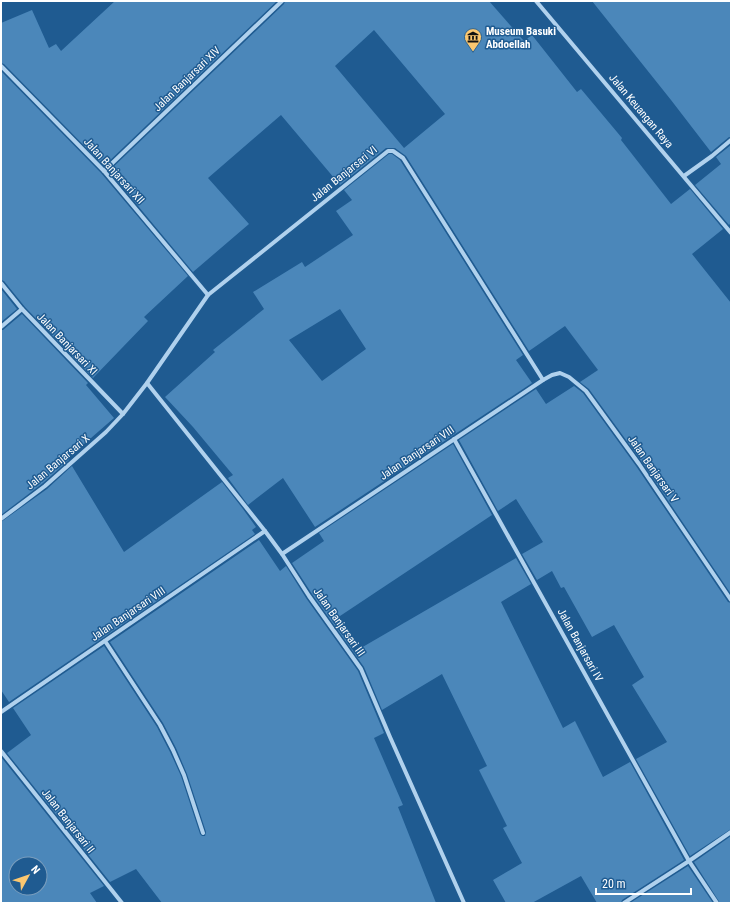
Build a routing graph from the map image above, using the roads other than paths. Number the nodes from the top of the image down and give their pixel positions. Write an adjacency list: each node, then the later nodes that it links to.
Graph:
1 (282, 1): 5 (street, Jalan Banjarsari XIV)
2 (536, 1): 6 (street, Jalan Keuangan Raya)
3 (1, 66): 5 (street, Jalan Banjarsari XII)
4 (731, 140): 6 (street)
5 (104, 171): 9 (street, Jalan Banjarsari XII)
6 (684, 176): 7 (street, Jalan Keuangan Raya)
7 (731, 232)
8 (1, 284): 10 (street, Jalan Banjarsari XI)
9 (208, 295): 12 (street, Jalan Banjarsari VI); 13 (street, Jalan Banjarsari VI)
10 (22, 309): 11 (street); 14 (street, Jalan Banjarsari XI)
11 (1, 327)
12 (542, 380): 15 (street, Jalan Banjarsari VIII); 19 (street, Jalan Banjarsari V)
13 (147, 383): 14 (street, Jalan Banjarsari VI); 17 (street, Jalan Banjarsari III)
14 (123, 414): 16 (street, Jalan Banjarsari X)
15 (454, 439): 18 (street, Jalan Banjarsari VIII); 25 (street, Jalan Banjarsari IV)
16 (1, 519)
17 (265, 532): 18 (street, Jalan Banjarsari III); 20 (street, Jalan Banjarsari VIII)
18 (282, 554): 27 (street, Jalan Banjarsari III)
19 (731, 600)
20 (105, 641): 21 (street, Jalan Banjarsari VIII); 24 (street)
21 (1, 712)
22 (1, 751): 26 (street, Jalan Banjarsari II)
23 (731, 832): 25 (street)
24 (204, 833)
25 (689, 861): 28 (street); 29 (street, Jalan Banjarsari IV)
26 (122, 903)
27 (464, 903)
28 (624, 903)
29 (717, 903)

